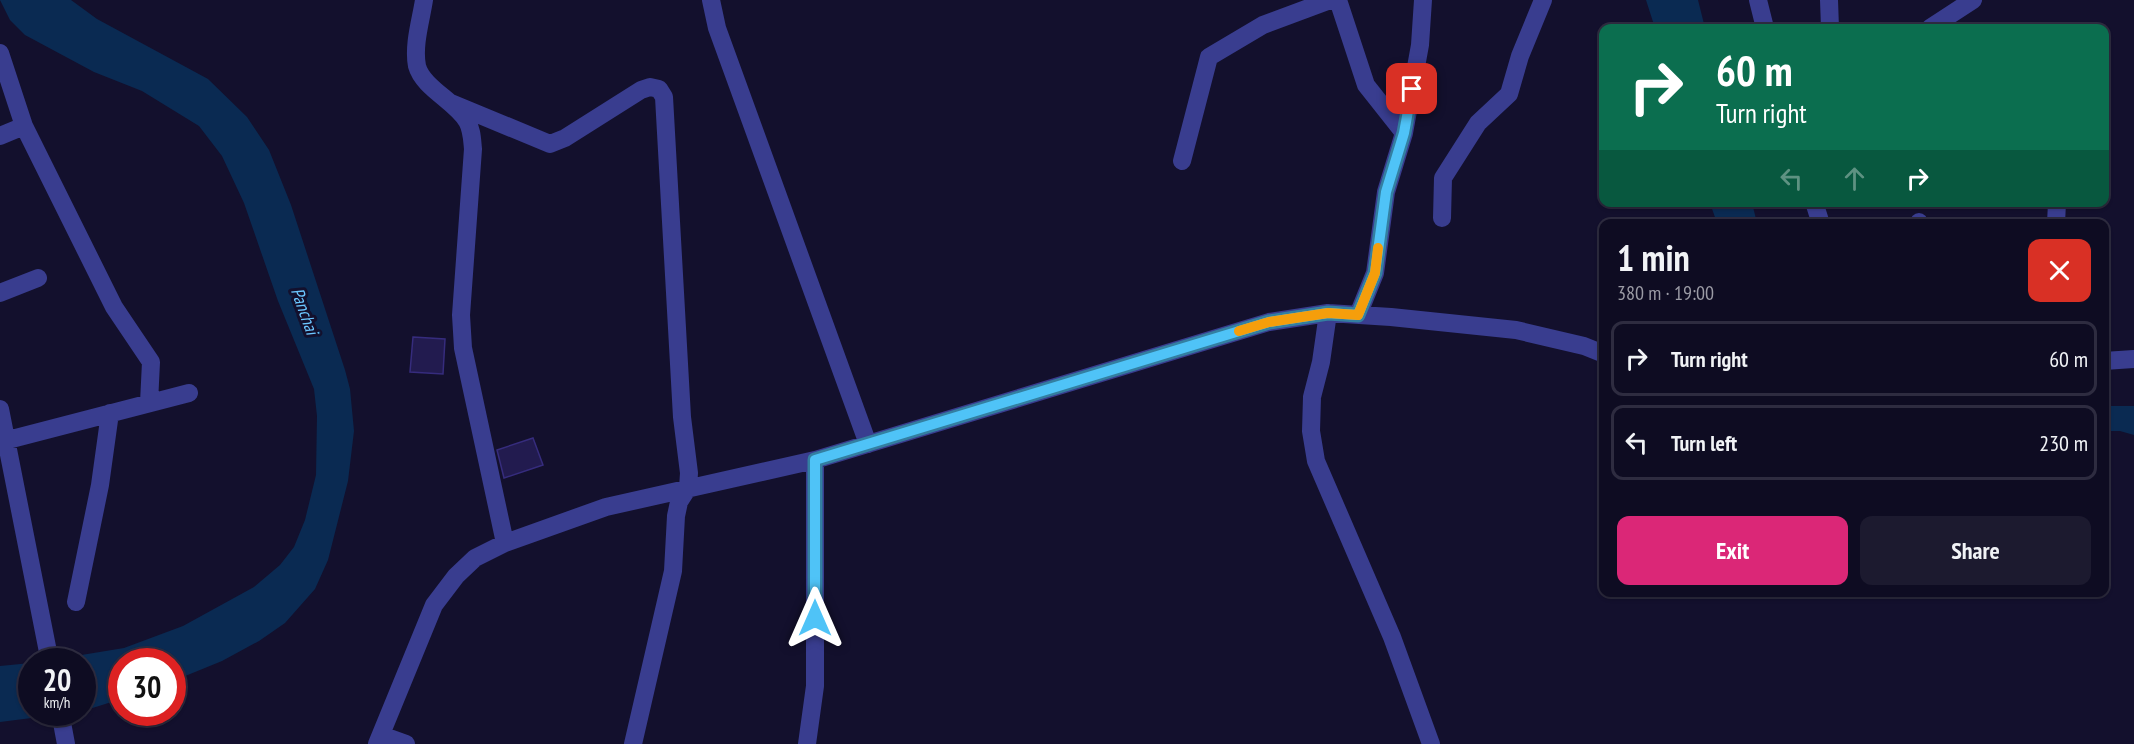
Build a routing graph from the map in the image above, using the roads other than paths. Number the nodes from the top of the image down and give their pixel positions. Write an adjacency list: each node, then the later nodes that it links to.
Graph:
1 (424, 0): 14 (street)
2 (711, 0): 32 (street)
3 (1330, 0): 18 (street)
4 (1338, 0): 16 (street)
5 (1423, 0): 16 (street)
6 (1543, 0): 19 (street)
7 (1758, 0): 10 (street)
8 (1829, 0): 11 (street)
9 (1973, 0): 12 (street)
10 (1764, 24)
11 (1830, 24)
12 (1935, 24)
13 (0, 53): 15 (street)
14 (451, 103): 34 (street); 35 (street)
15 (24, 126): 17 (street); 28 (street)
16 (1404, 133): 23 (street)
17 (0, 136)
18 (1182, 161)
19 (1442, 218)
20 (38, 278): 21 (street)
21 (0, 293)
22 (1328, 313): 23 (street); 32 (street); 44 (street)
23 (1358, 315): 24 (street)
24 (1599, 352)
25 (2134, 359): 26 (street)
26 (2109, 361)
27 (189, 393): 28 (street)
28 (149, 403): 30 (street)
29 (0, 409): 31 (street)
30 (110, 413): 31 (street); 36 (street)
31 (3, 441): 37 (street)
32 (868, 444): 33 (street)
33 (815, 460): 34 (street); 43 (street)
34 (688, 488): 35 (street); 42 (street)
35 (505, 543): 39 (street)
36 (76, 602)
37 (47, 648)
38 (63, 726): 40 (street)
39 (379, 740): 41 (street)
40 (66, 744)
41 (406, 744)
42 (633, 744)
43 (807, 744)
44 (1431, 744)

